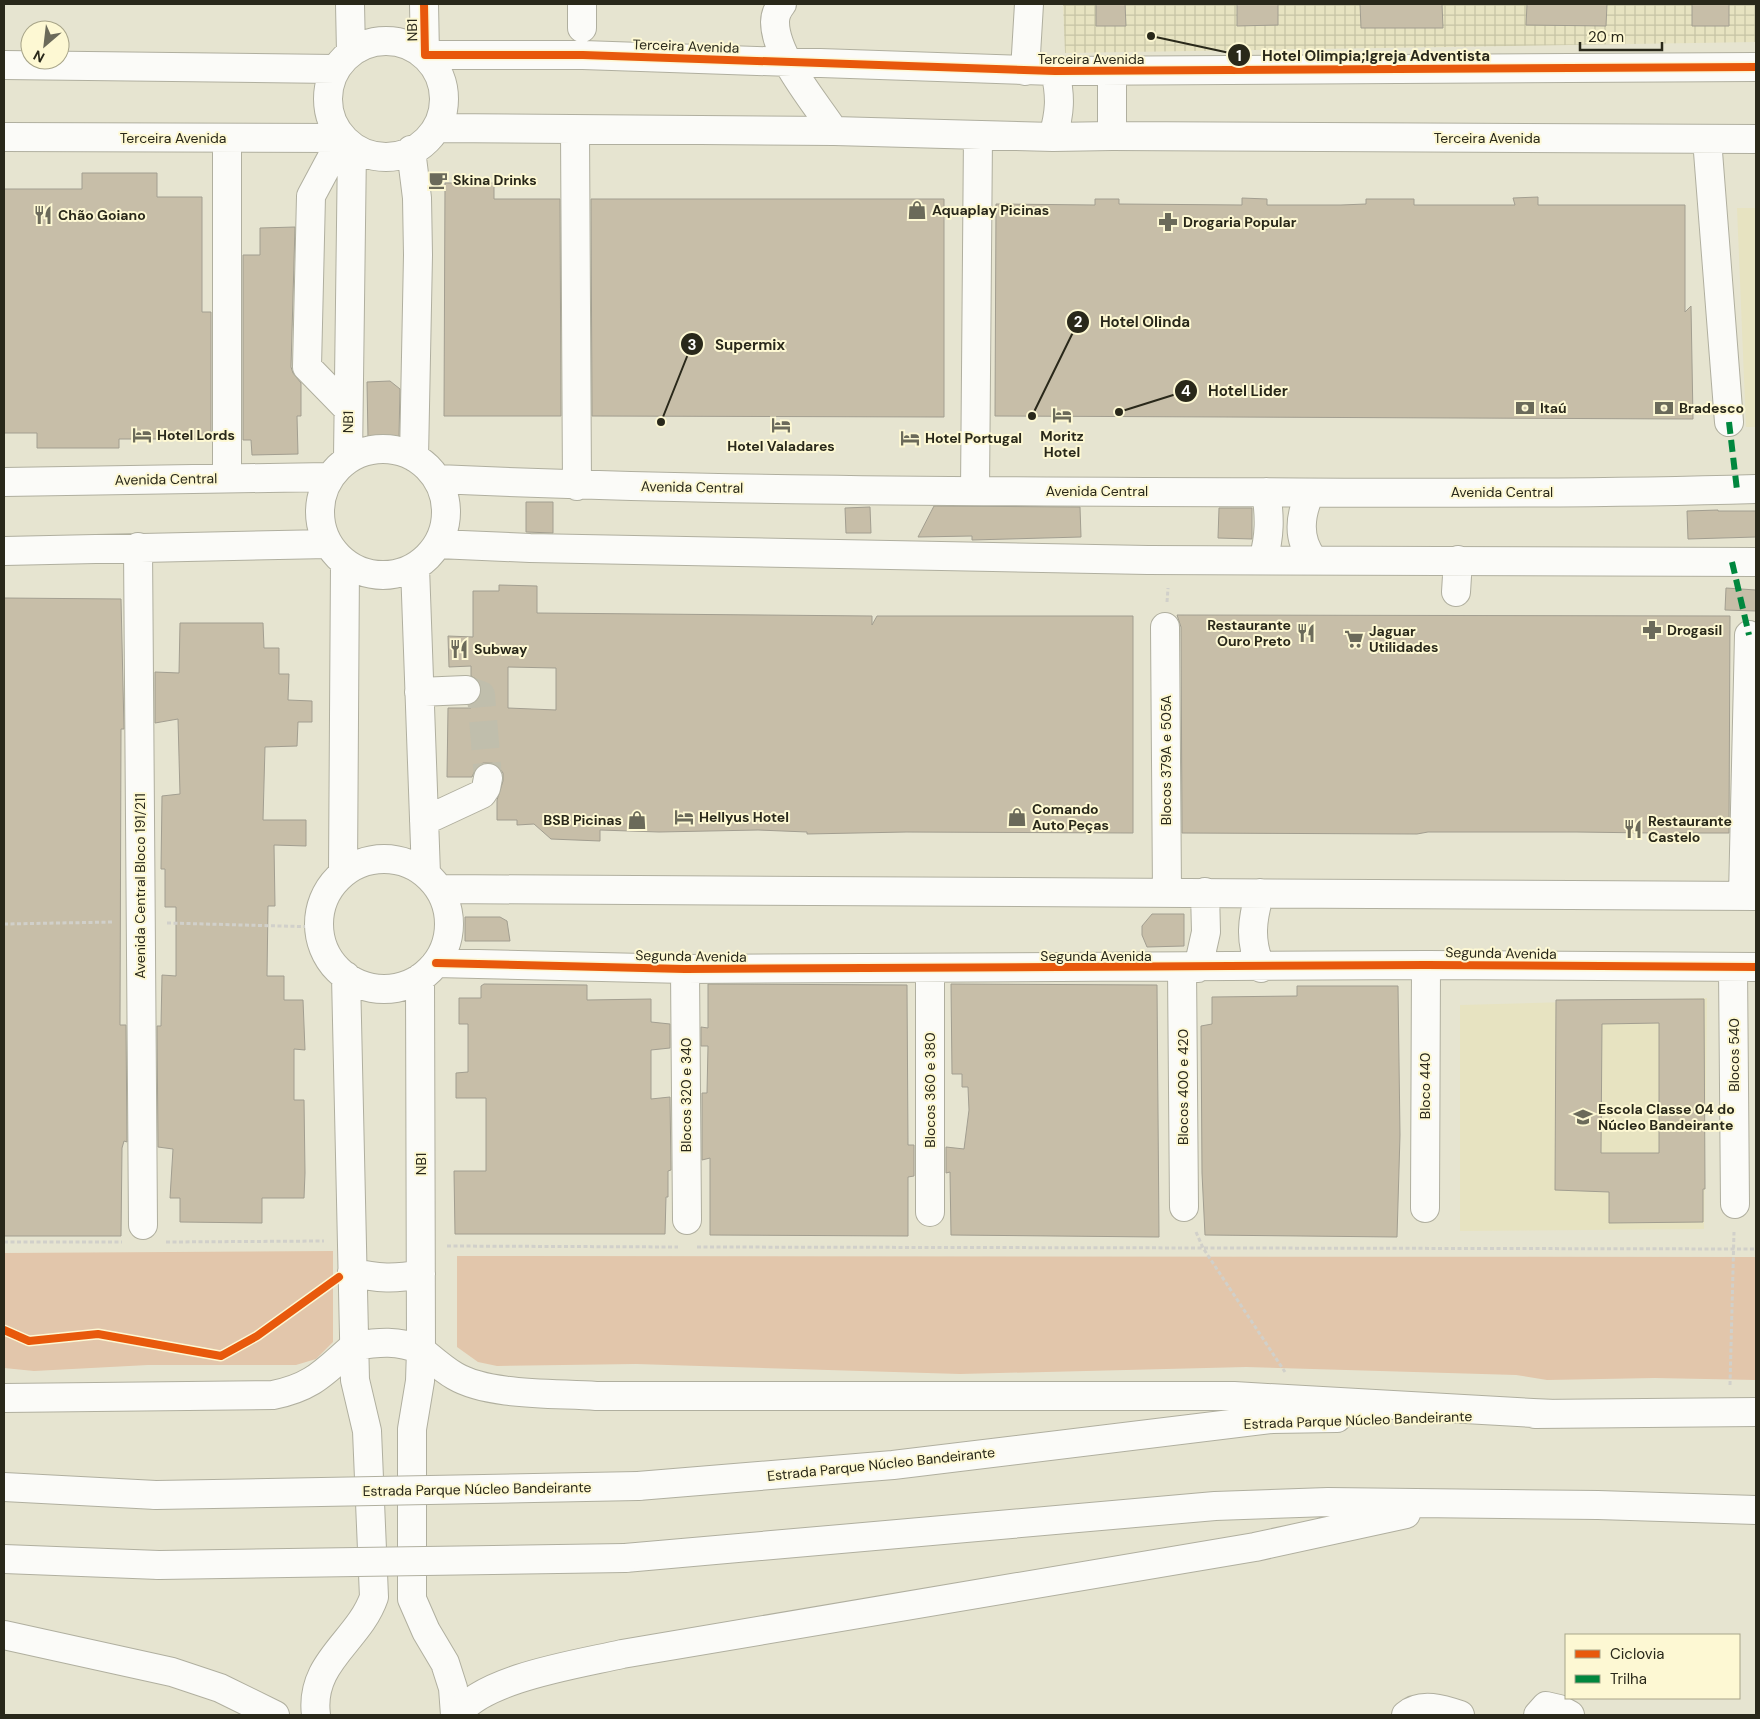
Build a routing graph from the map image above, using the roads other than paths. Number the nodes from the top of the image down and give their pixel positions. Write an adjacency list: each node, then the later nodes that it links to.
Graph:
1 (350, 4): 6 (main road)
2 (424, 4): 5 (main road, NB1)
3 (782, 4): 7 (main road)
4 (1028, 4): 10 (main road)
5 (425, 55): 6 (main road); 7 (main road, Terceira Avenida); 13 (main road)
6 (343, 60): 8 (main road); 23 (main road)
7 (789, 63): 10 (main road, Terceira Avenida); 15 (main road)
8 (4, 66)
9 (1756, 67): 12 (main road, Terceira Avenida)
10 (1025, 71): 11 (main road, Terceira Avenida)
11 (1055, 71): 12 (main road, Terceira Avenida); 19 (main road)
12 (1112, 72): 17 (main road)
13 (438, 128): 14 (main road, Terceira Avenida); 24 (main road)
14 (575, 130): 15 (main road, Terceira Avenida); 33 (main road)
15 (834, 130): 16 (main road, Terceira Avenida)
16 (978, 135): 19 (main road, Terceira Avenida); 35 (main road)
17 (1112, 136): 19 (main road, Terceira Avenida); 21 (main road, Terceira Avenida)
18 (4, 137): 20 (main road, Terceira Avenida)
19 (1053, 137)
20 (226, 138): 23 (main road, Terceira Avenida); 29 (main road)
21 (1707, 139): 22 (main road, Terceira Avenida); 26 (main road)
22 (1756, 139)
23 (347, 142): 24 (main road); 25 (main road, NB1); 25 (main road)
24 (411, 150): 27 (main road)
25 (348, 409): 28 (main road, NB1)
26 (1729, 422)
27 (414, 456): 28 (main road); 31 (main road)
28 (348, 458): 30 (main road)
29 (226, 478): 30 (main road, Avenida Central); 32 (main road, Avenida Central)
30 (329, 478): 41 (main road)
31 (437, 479): 33 (main road, Avenida Central); 38 (main road)
32 (4, 482)
33 (577, 486): 35 (main road, Avenida Central)
34 (1756, 489): 37 (main road, Avenida Central)
35 (976, 491): 36 (main road, Avenida Central)
36 (1266, 492): 37 (main road, Avenida Central); 43 (main road)
37 (1310, 493): 42 (main road)
38 (438, 544): 43 (main road); 46 (main road)
39 (138, 548): 40 (main road); 41 (main road); 73 (main road, Avenida Central Bloco 191/211)
40 (4, 551)
41 (337, 554): 46 (main road); 54 (main road)
42 (1313, 558): 43 (main road); 44 (main road)
43 (1263, 560)
44 (1458, 560): 45 (main road); 47 (main road)
45 (1756, 562)
46 (415, 567): 51 (main road)
47 (1456, 592)
48 (1166, 627): 58 (main road, Blocos 379A e 505A)
49 (1749, 635): 59 (main road)
50 (466, 690): 51 (main road)
51 (420, 692): 53 (main road)
52 (488, 778): 53 (main road)
53 (424, 821): 55 (main road)
54 (343, 872): 55 (main road); 67 (main road)
55 (432, 881): 58 (main road); 66 (main road)
56 (1205, 892): 57 (main road); 58 (main road); 63 (main road, Blocos 400 e 420)
57 (1260, 892): 59 (main road); 64 (main road)
58 (1167, 893)
59 (1749, 896)
60 (1426, 965): 61 (main road, Segunda Avenida); 64 (main road, Segunda Avenida); 70 (main road, Bloco 440)
61 (1745, 967): 68 (main road, Blocos 540)
62 (930, 968): 63 (main road, Segunda Avenida); 65 (main road, Segunda Avenida); 71 (main road, Blocos 360 e 380)
63 (1190, 968): 64 (main road, Segunda Avenida); 69 (main road, Blocos 400 e 420)
64 (1261, 968)
65 (685, 969): 66 (main road, Segunda Avenida); 72 (main road, Blocos 320 e 340)
66 (428, 971): 67 (main road); 75 (main road, NB1)
67 (346, 976): 74 (main road)
68 (1735, 1204)
69 (1184, 1207)
70 (1425, 1208)
71 (930, 1212)
72 (687, 1220)
73 (143, 1236)
74 (352, 1272): 75 (main road); 76 (main road)
75 (421, 1274): 77 (main road, NB1)
76 (354, 1346): 77 (main road); 78 (main road); 87 (main road)
77 (421, 1350): 80 (main road); 88 (main road, NB1)
78 (4, 1398)
79 (1756, 1412): 80 (main road, Estrada Parque Núcleo Bandeirante)
80 (1552, 1414): 81 (main road, Estrada Parque Núcleo Bandeirante, bridge)
81 (4, 1487)
82 (1455, 1503): 83 (main road); 84 (main road, bridge); 88 (main road)
83 (1756, 1510)
84 (4, 1559)
85 (4, 1635): 86 (main road)
86 (275, 1715)
87 (316, 1715)
88 (456, 1715)
89 (1406, 1715): 90 (main road)
90 (1460, 1715)
91 (1538, 1715): 92 (main road)
92 (1570, 1715)

